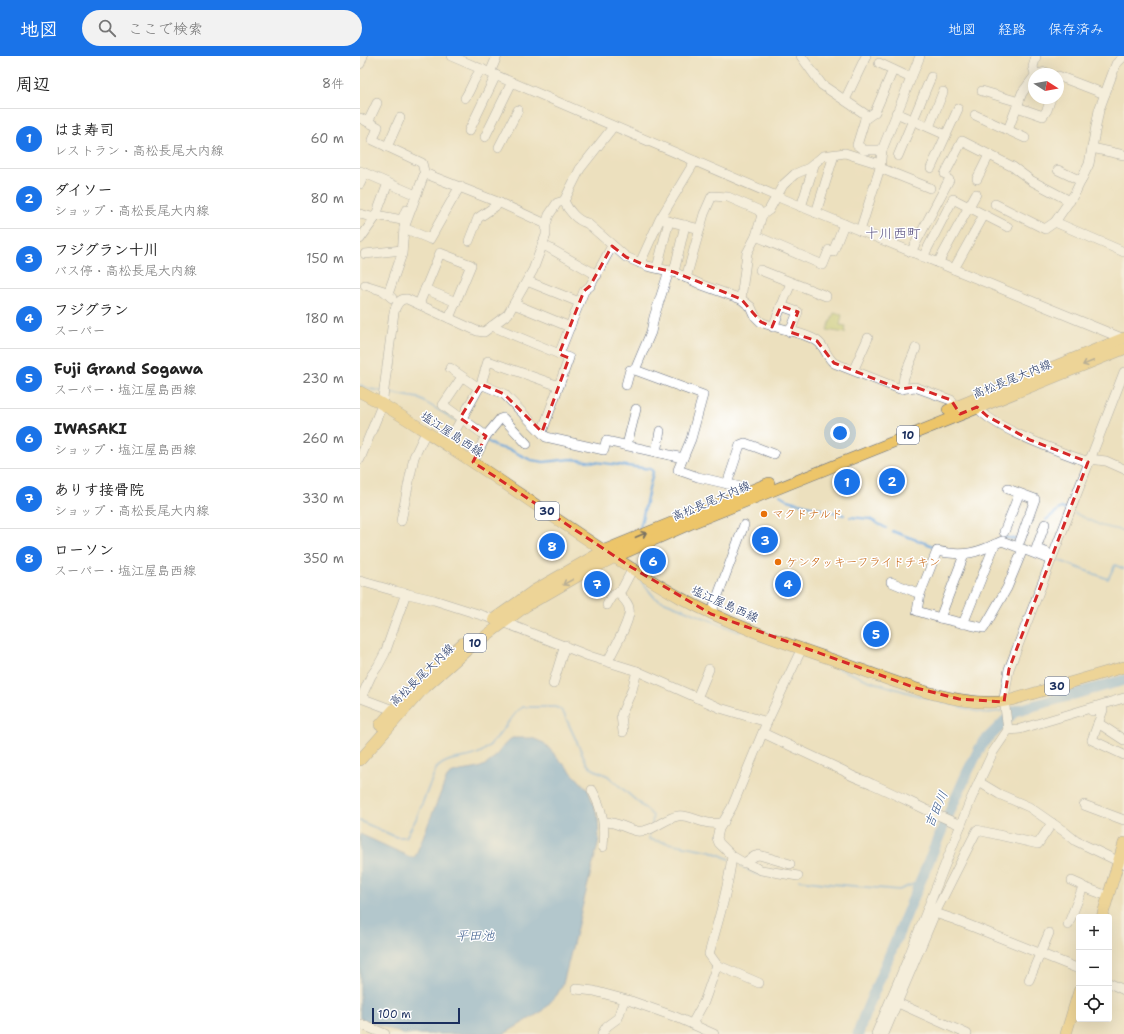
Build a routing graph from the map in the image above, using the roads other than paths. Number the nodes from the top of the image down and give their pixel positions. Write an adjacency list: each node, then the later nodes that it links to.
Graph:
1 (363, 56): 10 (street)
2 (451, 56): 13 (street)
3 (497, 56): 13 (street)
4 (801, 56): 23 (street)
5 (866, 56): 23 (street)
6 (920, 56): 15 (street)
7 (1036, 56): 11 (street)
8 (1124, 56): 21 (street)
9 (879, 63): 12 (street)
10 (360, 64)
11 (1033, 68)
12 (893, 70): 15 (street); 33 (street)
13 (489, 72): 17 (street); 22 (street); 40 (street)
14 (931, 77): 35 (street)
15 (911, 78): 29 (street)
16 (1064, 78): 21 (street)
17 (512, 82): 31 (street); 37 (street)
18 (1028, 85): 25 (street)
19 (982, 91): 25 (street)
20 (943, 92): 38 (street)
21 (1106, 94): 46 (street)
22 (465, 98)
23 (845, 100): 33 (street)
24 (377, 103): 34 (street)
25 (1018, 104): 26 (street); 39 (street)
26 (1049, 104)
27 (958, 109): 41 (street)
28 (518, 110): 36 (street)
29 (896, 113): 35 (street); 47 (street)
30 (975, 115): 39 (street)
31 (495, 116): 36 (street); 42 (street)
32 (400, 118): 44 (street)
33 (865, 119): 47 (street)
34 (364, 120): 44 (street)
35 (912, 120): 38 (street); 51 (street)
36 (511, 124): 45 (street)
37 (613, 127): 52 (street); 69 (street)
38 (929, 127): 41 (street)
39 (1008, 130): 43 (street)
40 (469, 131)
41 (946, 135): 55 (street)
42 (485, 137)
43 (1025, 138)
44 (387, 146): 58 (street)
45 (499, 147)
46 (1092, 148): 50 (street); 60 (street)
47 (882, 150): 54 (street)
48 (834, 155): 53 (street); 54 (street); 74 (street)
49 (989, 155): 59 (street); 68 (street); 94 (street)
50 (1124, 155)
51 (898, 156)
52 (695, 161): 67 (street); 79 (street)
53 (815, 162): 67 (street); 72 (street)
54 (880, 166): 64 (street); 87 (street)
55 (931, 168)
56 (1058, 170): 60 (street)
57 (362, 172): 61 (street); 62 (street)
58 (425, 175): 63 (street); 65 (street)
59 (977, 179)
60 (1081, 181): 68 (street)
61 (388, 183): 65 (street); 78 (street)
62 (360, 184)
63 (460, 186): 70 (street); 85 (street)
64 (930, 188)
65 (415, 194): 78 (street); 85 (street)
66 (976, 194): 73 (street)
67 (775, 196): 72 (street); 76 (street)
68 (1070, 201): 80 (street)
69 (564, 202): 81 (street); 92 (street)
70 (500, 203): 81 (street); 90 (street)
71 (995, 204): 80 (street)
72 (801, 207): 74 (street)
73 (969, 207): 77 (street); 97 (street); 99 (street)
74 (816, 213): 82 (street)
75 (360, 214): 78 (street)
76 (762, 215): 86 (street); 88 (street)
77 (984, 215): 84 (street); 101 (street)
78 (376, 216): 89 (street)
79 (664, 220): 83 (street); 98 (street); 100 (street)
80 (1055, 222): 95 (street)
81 (546, 224): 91 (street)
82 (844, 224): 87 (street); 88 (street)
83 (685, 225): 86 (street); 103 (street)
84 (1008, 227)
85 (404, 228): 93 (street)
86 (700, 229): 105 (street)
87 (860, 231): 94 (street)
88 (756, 236): 112 (street)
89 (360, 239)
90 (469, 241)
91 (542, 244): 104 (street); 106 (street)
92 (612, 246): 98 (street); 104 (street)
93 (402, 250): 96 (street); 110 (street)
94 (911, 252): 97 (street)
95 (1124, 252)
96 (365, 254)
97 (923, 256): 99 (street)
98 (640, 263): 100 (street)
99 (938, 263): 101 (street)
100 (656, 268): 103 (street)
101 (954, 269): 125 (street)
102 (760, 270): 107 (street)
103 (672, 272): 105 (street); 130 (street)
104 (597, 275): 114 (street)
105 (686, 278): 112 (street)
106 (528, 281): 114 (street); 117 (street)
107 (791, 282): 111 (street); 118 (street)
108 (365, 285): 110 (street)
109 (425, 289): 113 (street); 113 (street); 116 (street)
110 (388, 294): 115 (street)
111 (826, 296)
112 (742, 299): 122 (street)
113 (456, 302): 119 (street)
114 (579, 302): 121 (street)
115 (397, 303): 116 (street); 138 (street)
116 (419, 304): 119 (street)
117 (514, 304): 120 (street); 121 (street)
118 (782, 306): 122 (street); 123 (street)
119 (449, 318): 120 (street)
120 (492, 326): 127 (street)
121 (570, 326): 127 (street)
122 (773, 327): 123 (street)
123 (790, 332): 129 (street)
124 (868, 338): 129 (street)
125 (1124, 341): 139 (main road, 高松長尾大内線 / 10)
126 (916, 348): 136 (street)
127 (558, 354): 135 (street)
128 (450, 368): 132 (street)
129 (854, 369): 136 (street)
130 (635, 370): 133 (street); 153 (street)
131 (1124, 372): 154 (street)
132 (462, 377): 134 (street); 142 (street)
133 (626, 385)
134 (480, 386): 135 (street); 142 (street); 145 (street)
135 (559, 386): 145 (street)
136 (902, 389): 141 (street)
137 (360, 392): 138 (main road, 塩江屋島西線 / 30)
138 (383, 396): 144 (main road, 塩江屋島西線 / 30); 151 (street)
139 (976, 403): 141 (main road, 高松長尾大内線 / 10); 154 (street)
140 (636, 409): 149 (street)
141 (958, 410): 159 (main road, 高松長尾大内線 / 10); 171 (main road, 高松長尾大内線 / 10)
142 (459, 421): 146 (street); 148 (street)
143 (660, 431): 150 (street)
144 (426, 432): 148 (main road, 塩江屋島西線 / 30); 161 (street)
145 (542, 432): 149 (street)
146 (485, 438): 147 (street); 155 (street)
147 (527, 444)
148 (447, 445): 155 (main road, 塩江屋島西線 / 30)
149 (628, 445): 150 (street)
150 (656, 452): 153 (street)
151 (361, 453)
152 (774, 454): 157 (street)
153 (683, 458): 157 (street)
154 (1089, 461): 156 (street); 172 (street)
155 (473, 462): 169 (main road, 塩江屋島西線 / 30)
156 (1124, 469)
157 (727, 484): 159 (street)
158 (1008, 489): 160 (street)
159 (746, 492): 169 (main road, 高松長尾大内線 / 10, one-way to 159)
160 (1019, 494): 162 (street); 166 (street)
161 (401, 521)
162 (1008, 523): 165 (street); 166 (street)
163 (1045, 524): 167 (street)
164 (744, 525): 180 (street)
165 (1004, 532)
166 (1022, 538): 167 (street); 168 (street); 172 (street); 183 (street)
167 (1040, 538): 172 (street)
168 (995, 544): 170 (street); 183 (street)
169 (605, 550): 171 (main road, 塩江屋島西線 / 30); 182 (main road, 高松長尾大内線 / 10)
170 (964, 555): 178 (street); 181 (street)
171 (615, 557): 173 (main road, 塩江屋島西線 / 30); 182 (main road, 高松長尾大内線 / 10, one-way to 182)
172 (1052, 558): 193 (street)
173 (633, 568): 176 (street); 180 (main road, 塩江屋島西線 / 30)
174 (360, 581): 177 (street)
175 (891, 582): 178 (street)
176 (618, 593): 179 (street); 186 (street)
177 (406, 594): 182 (street); 194 (street)
178 (920, 594): 181 (street)
179 (607, 605)
180 (711, 614): 185 (main road, 塩江屋島西線 / 30)
181 (940, 618): 183 (street)
182 (498, 621): 184 (street); 194 (main road, 高松長尾大内線 / 10); 204 (main road, 高松長尾大内線 / 10)
183 (963, 624)
184 (565, 645): 186 (street); 190 (street)
185 (802, 648): 193 (main road, 塩江屋島西線 / 30); 196 (street)
186 (608, 661): 189 (street)
187 (1124, 667): 193 (main road, 塩江屋島西線 / 30)
188 (709, 669): 191 (street)
189 (637, 671): 191 (street); 199 (street)
190 (553, 684)
191 (697, 698): 196 (street)
192 (1124, 698): 195 (street)
193 (1004, 704): 198 (street)
194 (393, 710): 202 (main road, 高松長尾大内線 / 10)
195 (1080, 711): 197 (street); 198 (street)
196 (767, 722): 200 (street)
197 (1098, 723): 201 (street); 203 (street)
198 (1008, 728): 205 (street)
199 (623, 732)
200 (763, 733): 210 (street); 212 (street)
201 (1124, 740)
202 (360, 749)
203 (1124, 755)
204 (360, 760)
205 (979, 782): 211 (street); 212 (street)
206 (592, 790): 209 (street)
207 (1084, 805): 208 (street)
208 (1124, 820)
209 (604, 822): 210 (street); 214 (street)
210 (724, 822): 215 (street)
211 (1052, 823): 216 (street); 224 (street)
212 (959, 824): 219 (street)
213 (1124, 843): 216 (main road)
214 (603, 848)
215 (731, 859): 217 (street); 229 (street)
216 (1121, 862): 223 (main road)
217 (746, 864): 218 (street); 218 (street)
218 (787, 873): 220 (street)
219 (940, 875): 224 (street); 244 (street)
220 (798, 876)
221 (1072, 881): 222 (street)
222 (1083, 888): 223 (street); 226 (street)
223 (1108, 896): 225 (main road)
224 (934, 913): 228 (street); 238 (street)
225 (1103, 914)
226 (1068, 925)
227 (1049, 933): 228 (street)
228 (1039, 953): 230 (street); 231 (street)
229 (717, 965): 232 (street); 240 (street)
230 (1076, 968)
231 (1029, 980)
232 (759, 983)
233 (1112, 984): 235 (street)
234 (576, 989): 236 (street)
235 (1124, 990)
236 (624, 1000): 240 (street); 242 (street)
237 (1076, 1001): 247 (main road)
238 (898, 1003): 245 (street); 246 (street)
239 (360, 1024): 241 (street)
240 (692, 1024): 243 (street)
241 (385, 1034)
242 (602, 1034)
243 (714, 1034)
244 (876, 1034)
245 (884, 1034)
246 (967, 1034)
247 (1066, 1034)

